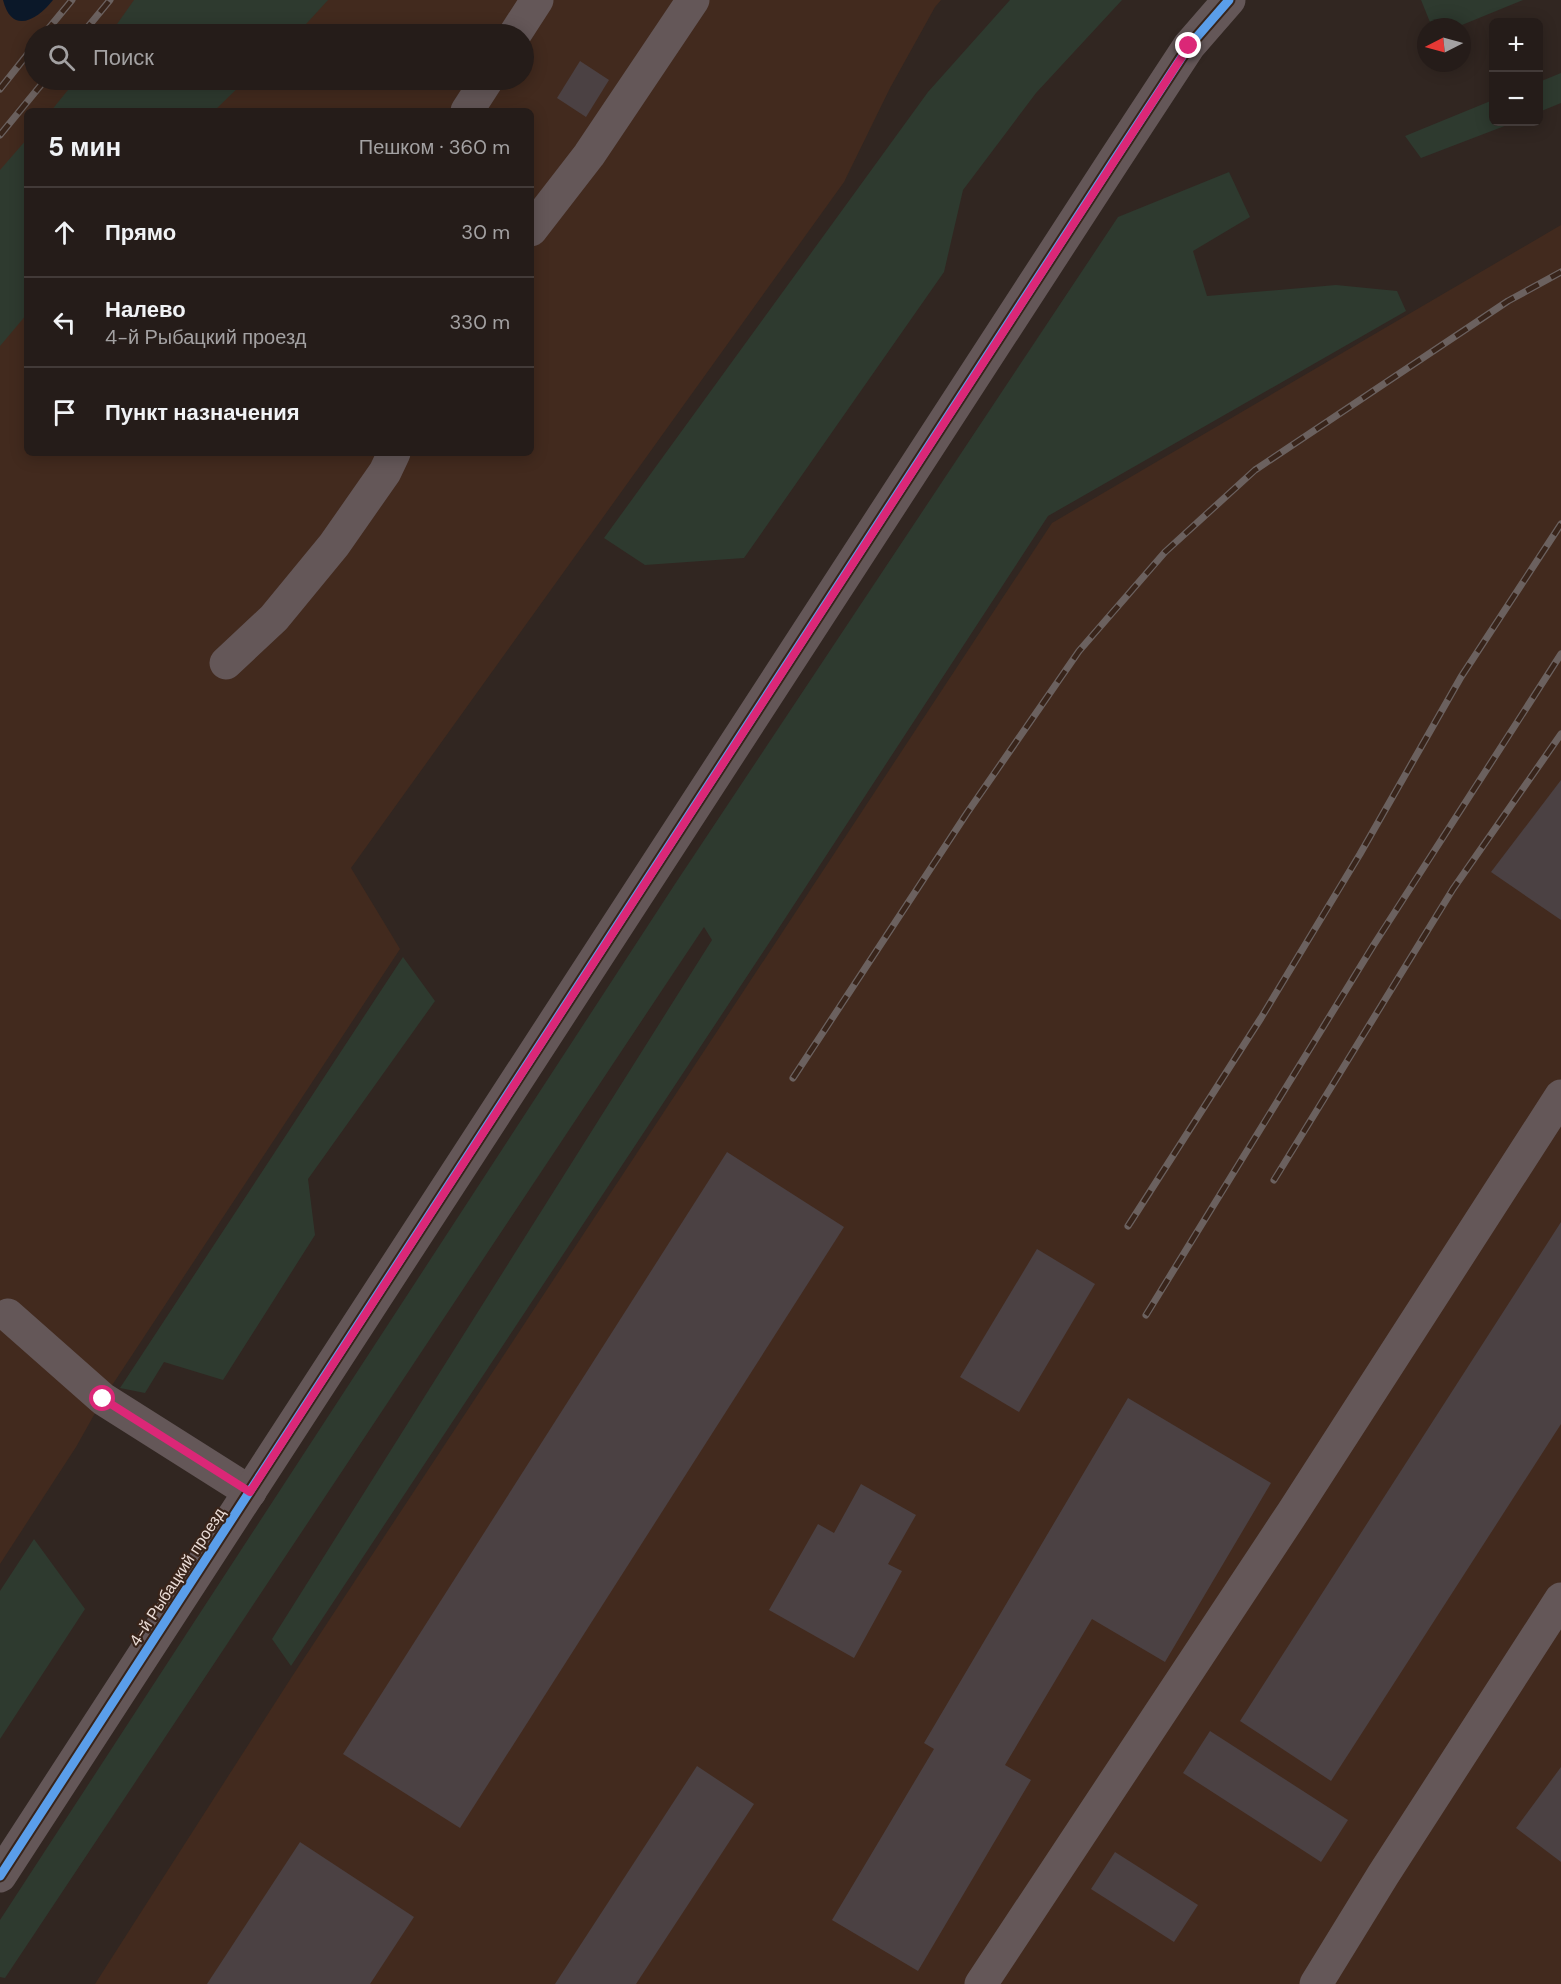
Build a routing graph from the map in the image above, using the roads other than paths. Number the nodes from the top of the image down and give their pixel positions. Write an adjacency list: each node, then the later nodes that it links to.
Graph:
1 (537, 0): 4 (street)
2 (1229, 0): 12 (street, 4-й Рыбацкий проезд)
3 (687, 2): 7 (street)
4 (521, 24)
5 (481, 90): 6 (street)
6 (469, 108)
7 (534, 226)
8 (393, 456): 9 (street)
9 (226, 663)
10 (1561, 1096): 15 (street)
11 (8, 1315): 12 (street)
12 (250, 1492): 14 (street, 4-й Рыбацкий проезд)
13 (1561, 1599): 16 (street)
14 (0, 1876)
15 (981, 1984)
16 (1316, 1984)

